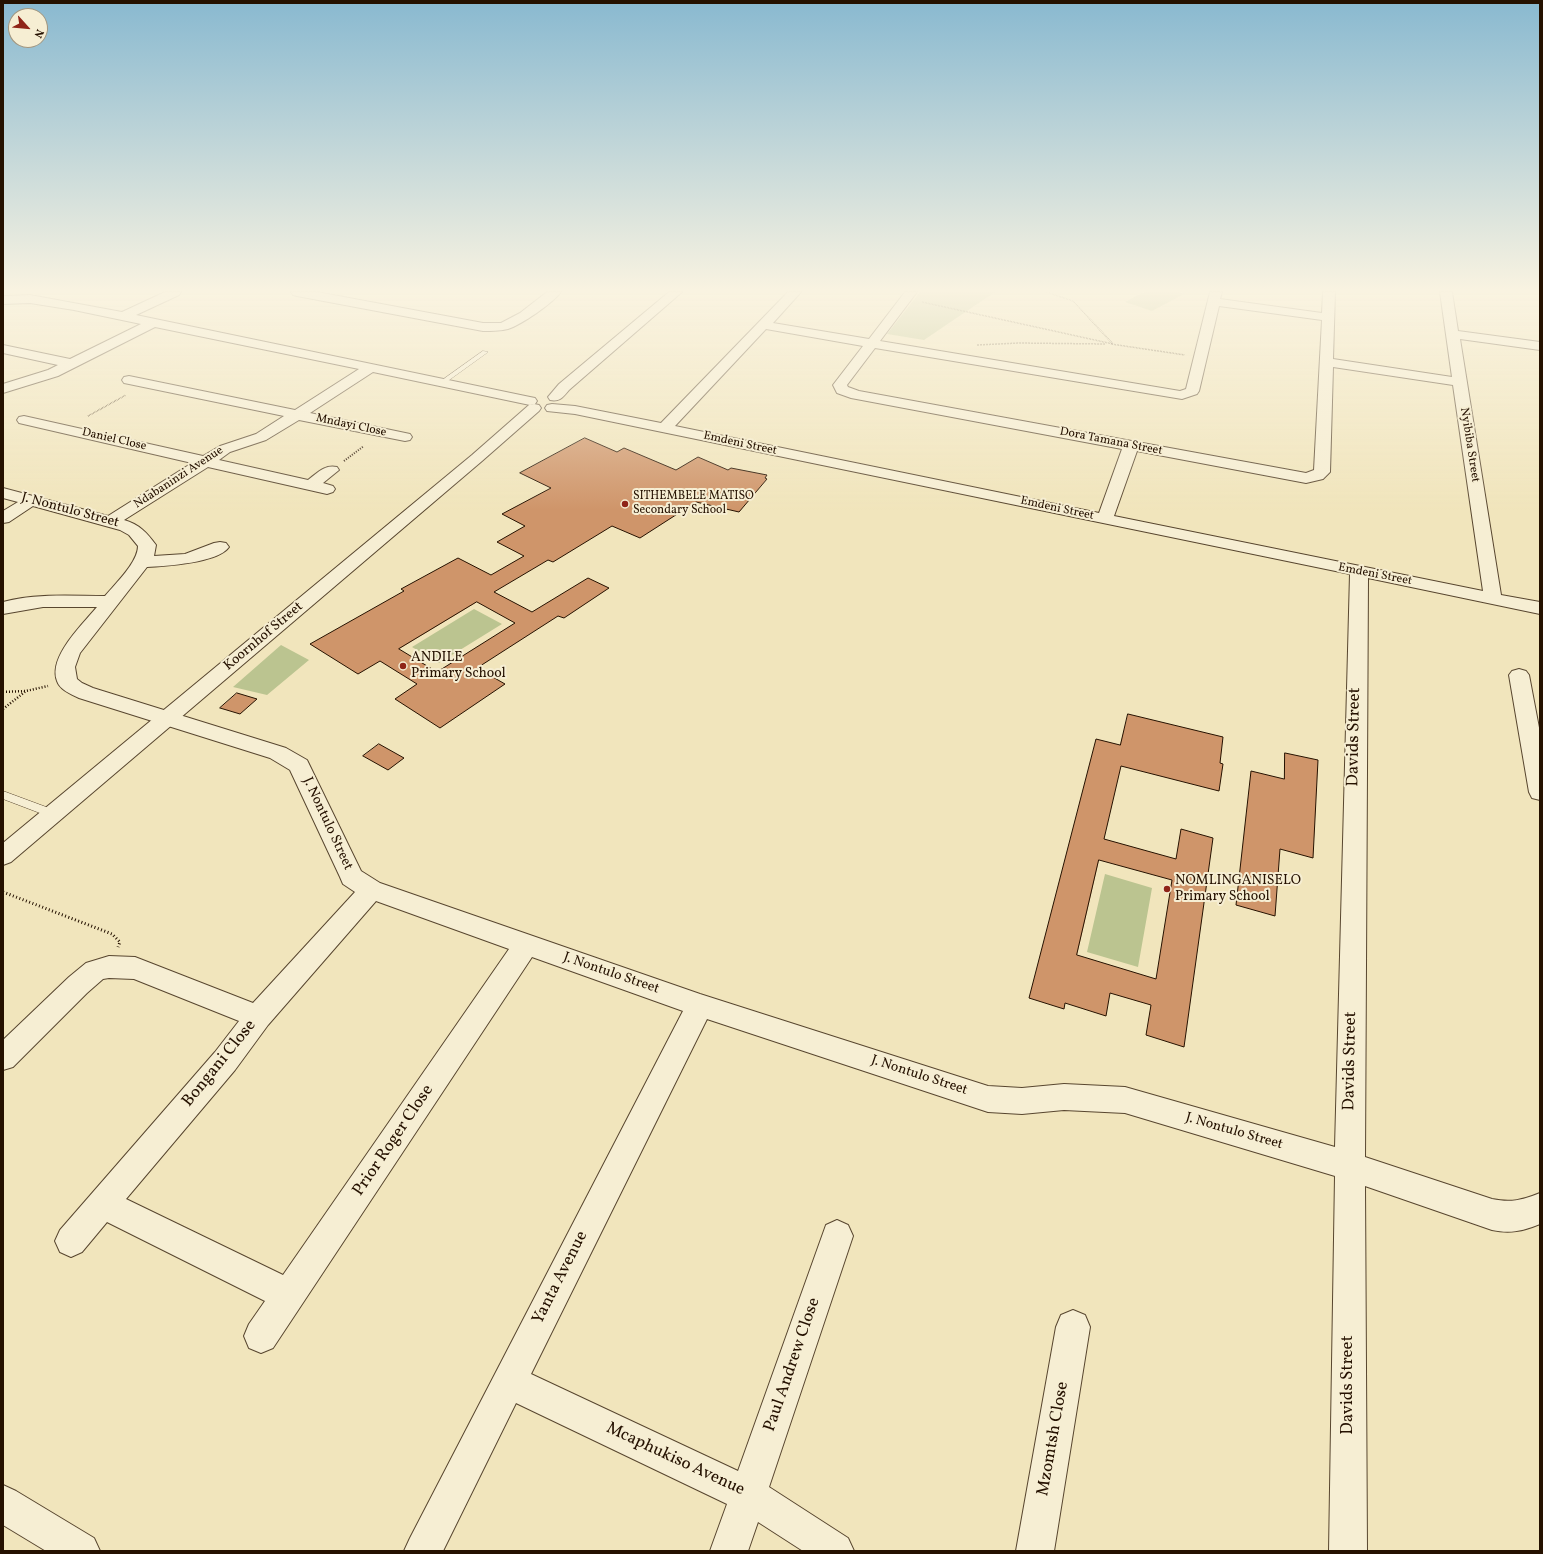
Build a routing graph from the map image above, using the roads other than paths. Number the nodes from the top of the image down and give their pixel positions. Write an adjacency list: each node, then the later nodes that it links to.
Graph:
1 (71, 365): 17 (street)
2 (355, 365): 12 (street, Emdeni Street)
3 (467, 365): 14 (lane)
4 (589, 365): 19 (street, Koornhof Street)
5 (726, 365): 23 (street)
6 (856, 365): 28 (street, Dora Tamana Street)
7 (995, 365): 8 (street)
8 (1198, 365)
9 (1326, 365): 28 (street, Dora Tamana Street)
10 (1343, 365): 15 (street)
11 (1456, 365): 15 (street, Nyibiba Street)
12 (372, 368): 14 (street, Emdeni Street); 20 (street, Ndabaninzi Avenue)
13 (129, 380): 16 (street, Mndayi Close)
14 (443, 382): 19 (street, Emdeni Street)
15 (1459, 382): 41 (street, Nyibiba Street)
16 (147, 384): 18 (street); 20 (street, Mndayi Close)
17 (3, 389)
18 (126, 395)
19 (544, 402): 23 (street, Emdeni Street); 47 (street, Koornhof Street)
20 (297, 415): 25 (street, Mndayi Close); 29 (street, Ndabaninzi Avenue)
21 (88, 416): 24 (street)
22 (24, 420): 24 (street, Daniel Close)
23 (665, 428): 36 (street, Emdeni Street)
24 (64, 429): 29 (street, Daniel Close)
25 (383, 432): 26 (street, Mndayi Close); 27 (street)
26 (405, 437)
27 (364, 446)
28 (1131, 446): 36 (street)
29 (205, 461): 31 (street, Daniel Close); 37 (street, Ndabaninzi Avenue)
30 (331, 470): 31 (street)
31 (310, 486): 32 (street, Daniel Close)
32 (327, 489)
33 (3, 493): 34 (street, J. Nontulo Street)
34 (32, 500): 35 (street); 37 (street, J. Nontulo Street)
35 (3, 518)
36 (1105, 519): 40 (street, Emdeni Street)
37 (112, 521): 39 (street, J. Nontulo Street)
38 (220, 547): 39 (street)
39 (142, 562): 42 (street, J. Nontulo Street)
40 (1359, 572): 41 (street, Emdeni Street); 57 (street, Davids Street)
41 (1493, 599): 44 (street, Emdeni Street)
42 (110, 602): 43 (street); 47 (street, J. Nontulo Street)
43 (3, 608)
44 (1540, 608)
45 (1520, 675): 46 (street)
46 (1532, 700): 48 (street)
47 (167, 718): 50 (street, Koornhof Street); 52 (street, J. Nontulo Street)
48 (1540, 792)
49 (3, 795): 50 (lane)
50 (53, 814): 51 (street, Koornhof Street)
51 (3, 856)
52 (371, 890): 53 (street, J. Nontulo Street); 55 (street, Bongani Close)
53 (526, 945): 54 (street, J. Nontulo Street); 62 (street, Prior Roger Close)
54 (700, 1005): 57 (street, J. Nontulo Street); 65 (street, Yanta Avenue)
55 (258, 1017): 56 (street); 58 (street, Bongani Close)
56 (3, 1058)
57 (1350, 1166): 59 (street, J. Nontulo Street); 73 (street, Davids Street)
58 (103, 1204): 61 (street, Bongani Close); 62 (street)
59 (1540, 1208)
60 (837, 1236): 66 (street, Paul Andrew Close)
61 (71, 1241)
62 (289, 1295): 64 (street, Prior Roger Close)
63 (1073, 1327): 72 (street, Mzomtsh Close)
64 (261, 1336)
65 (508, 1382): 66 (street, Mcaphukiso Avenue); 69 (street, Yanta Avenue)
66 (749, 1495): 70 (street, Paul Andrew Close); 71 (street, Mcaphukiso Avenue)
67 (3, 1504): 68 (street)
68 (81, 1551)
69 (423, 1551)
70 (729, 1551)
71 (835, 1551)
72 (1035, 1551)
73 (1348, 1551)

